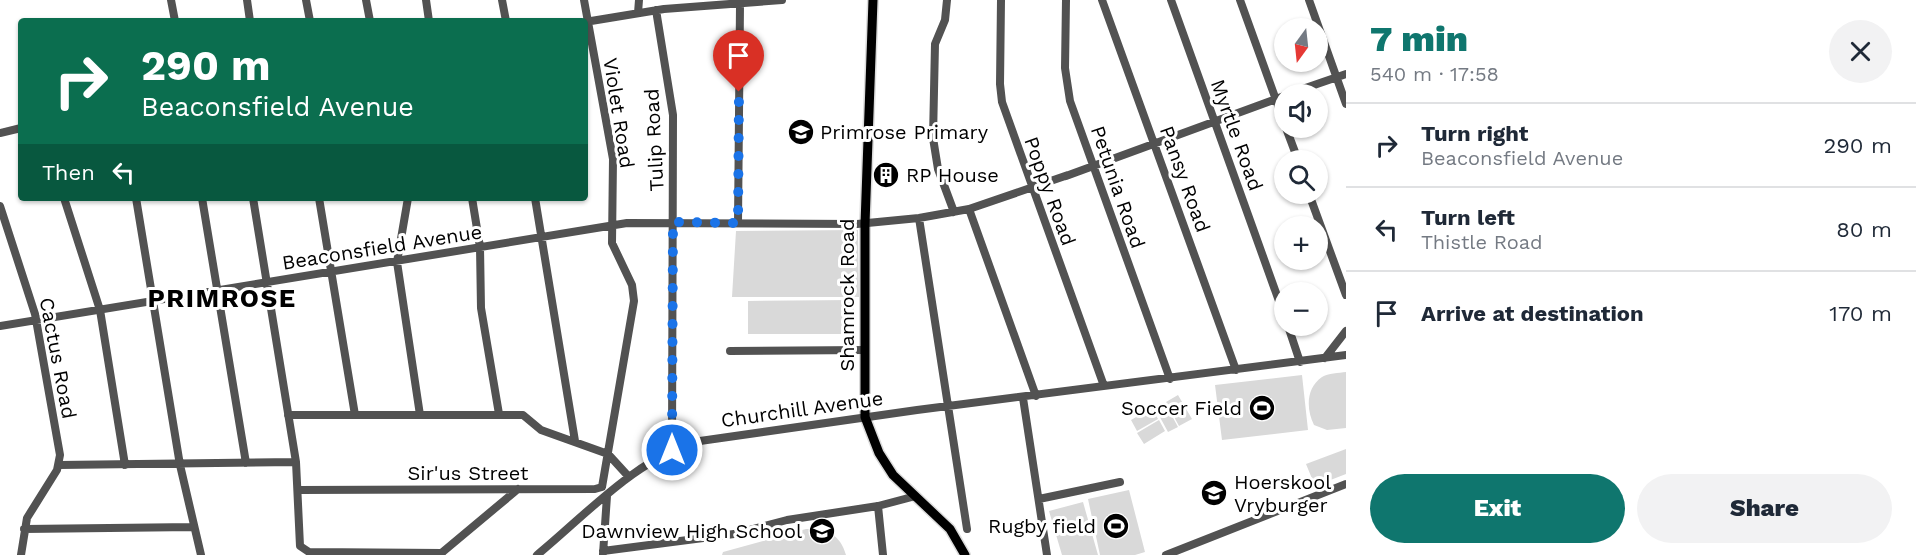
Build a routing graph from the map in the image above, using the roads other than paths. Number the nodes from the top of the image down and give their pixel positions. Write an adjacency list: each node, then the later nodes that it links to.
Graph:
1 (171, 0): 21 (street)
2 (247, 0): 22 (street)
3 (306, 0): 23 (street)
4 (366, 0): 24 (street)
5 (426, 0): 25 (street)
6 (502, 0): 26 (street)
7 (584, 0): 27 (street, Violet Road)
8 (639, 0): 20 (street)
9 (782, 0): 18 (street)
10 (873, 0): 57 (main road, Shamrock Road)
11 (947, 0): 53 (street)
12 (1001, 0): 41 (street, Poppy Road)
13 (1066, 0): 40 (street, Petunia Road)
14 (1102, 0): 39 (street, Pansy Road)
15 (1171, 0): 36 (street, Myrtle Road)
16 (1240, 0): 32 (street)
17 (1309, 0): 31 (street)
18 (740, 5): 19 (street); 56 (street)
19 (656, 10): 20 (street); 55 (street, Tulip Road)
20 (638, 13): 28 (street)
21 (174, 18)
22 (250, 18)
23 (309, 18)
24 (369, 18)
25 (429, 18)
26 (505, 18)
27 (586, 18)
28 (588, 22)
29 (588, 27): 58 (street, Violet Road)
30 (1346, 74): 31 (street, Beaconsfield Avenue)
31 (1336, 78): 33 (street, Beaconsfield Avenue); 35 (street)
32 (1278, 84)
33 (1318, 84)
34 (1274, 99): 36 (street, Beaconsfield Avenue)
35 (1346, 104)
36 (1215, 121): 39 (street, Beaconsfield Avenue); 64 (street, Myrtle Road)
37 (18, 129): 38 (street)
38 (0, 134)
39 (1154, 143): 40 (street, Beaconsfield Avenue); 78 (street, Pansy Road)
40 (1093, 166): 41 (street, Beaconsfield Avenue); 79 (street, Petunia Road)
41 (1031, 188): 52 (street, Beaconsfield Avenue); 80 (street, Poppy Road)
42 (65, 201): 68 (street)
43 (136, 201): 67 (street)
44 (202, 201): 65 (street)
45 (254, 201): 63 (street)
46 (320, 201): 62 (street)
47 (407, 201): 61 (street)
48 (472, 201): 60 (street)
49 (536, 201): 59 (street)
50 (1313, 204): 66 (street)
51 (0, 206): 69 (street, Cactus Road)
52 (969, 209): 53 (street, Beaconsfield Avenue); 81 (street)
53 (954, 212): 54 (street, Beaconsfield Avenue)
54 (919, 218): 57 (street, Beaconsfield Avenue); 83 (street)
55 (673, 222): 56 (street, Beaconsfield Avenue); 58 (street, Beaconsfield Avenue); 90 (street, Tulip Road)
56 (738, 223): 57 (street, Beaconsfield Avenue)
57 (865, 224): 73 (main road, Shamrock Road)
58 (611, 226): 59 (street, Beaconsfield Avenue); 91 (street, Violet Road)
59 (542, 238): 60 (street, Beaconsfield Avenue); 89 (street)
60 (480, 247): 61 (street, Beaconsfield Avenue); 84 (street)
61 (397, 262): 62 (street, Beaconsfield Avenue); 87 (street)
62 (332, 272): 63 (street, Beaconsfield Avenue); 86 (street)
63 (267, 282): 65 (street, Beaconsfield Avenue); 85 (street)
64 (1274, 287)
65 (217, 291): 67 (street, Beaconsfield Avenue); 93 (street)
66 (1346, 295)
67 (153, 301): 68 (street, Beaconsfield Avenue); 96 (street)
68 (100, 310): 69 (street, Beaconsfield Avenue); 95 (street)
69 (37, 321): 70 (street, Beaconsfield Avenue); 94 (street, Cactus Road)
70 (0, 326)
71 (1346, 331): 76 (street)
72 (1291, 336): 77 (street)
73 (865, 350): 74 (street); 88 (main road, Shamrock Road)
74 (730, 351)
75 (1346, 356): 76 (street, Churchill Avenue)
76 (1326, 358): 77 (street, Churchill Avenue)
77 (1300, 362): 78 (street, Churchill Avenue)
78 (1236, 370): 79 (street, Churchill Avenue)
79 (1170, 379): 80 (street, Churchill Avenue)
80 (1104, 386): 81 (street, Churchill Avenue)
81 (1036, 396): 82 (street, Churchill Avenue)
82 (1023, 398): 83 (street, Churchill Avenue); 104 (street)
83 (950, 406): 88 (street, Churchill Avenue); 108 (street)
84 (498, 414): 87 (street); 89 (street)
85 (288, 415): 86 (street); 92 (street)
86 (355, 415): 87 (street)
87 (420, 415)
88 (865, 417): 90 (street, Churchill Avenue); 103 (main road, Shamrock Road)
89 (575, 441): 91 (street)
90 (672, 450): 97 (street, Churchill Avenue)
91 (608, 454): 97 (street); 100 (street, Sir'us Street)
92 (296, 462): 93 (street); 101 (street)
93 (246, 463): 96 (street)
94 (59, 465): 95 (street); 107 (street)
95 (125, 465): 96 (street)
96 (180, 465): 106 (street)
97 (629, 477): 102 (street, Churchill Avenue)
98 (1120, 482): 104 (street)
99 (1346, 484): 118 (street)
100 (518, 489): 101 (street, Sir'us Street); 111 (street)
101 (299, 490): 109 (street)
102 (607, 496): 110 (street); 114 (street, Churchill Avenue)
103 (912, 497): 105 (street); 116 (main road, Shamrock Road)
104 (1039, 499): 117 (street)
105 (878, 506): 110 (street); 115 (street)
106 (194, 527): 107 (street); 113 (street)
107 (24, 529): 112 (street)
108 (967, 529)
109 (409, 553): 111 (street)
110 (603, 553)
111 (440, 554)
112 (21, 555)
113 (201, 555)
114 (537, 555)
115 (883, 555)
116 (965, 555)
117 (1047, 555)
118 (1166, 555)

